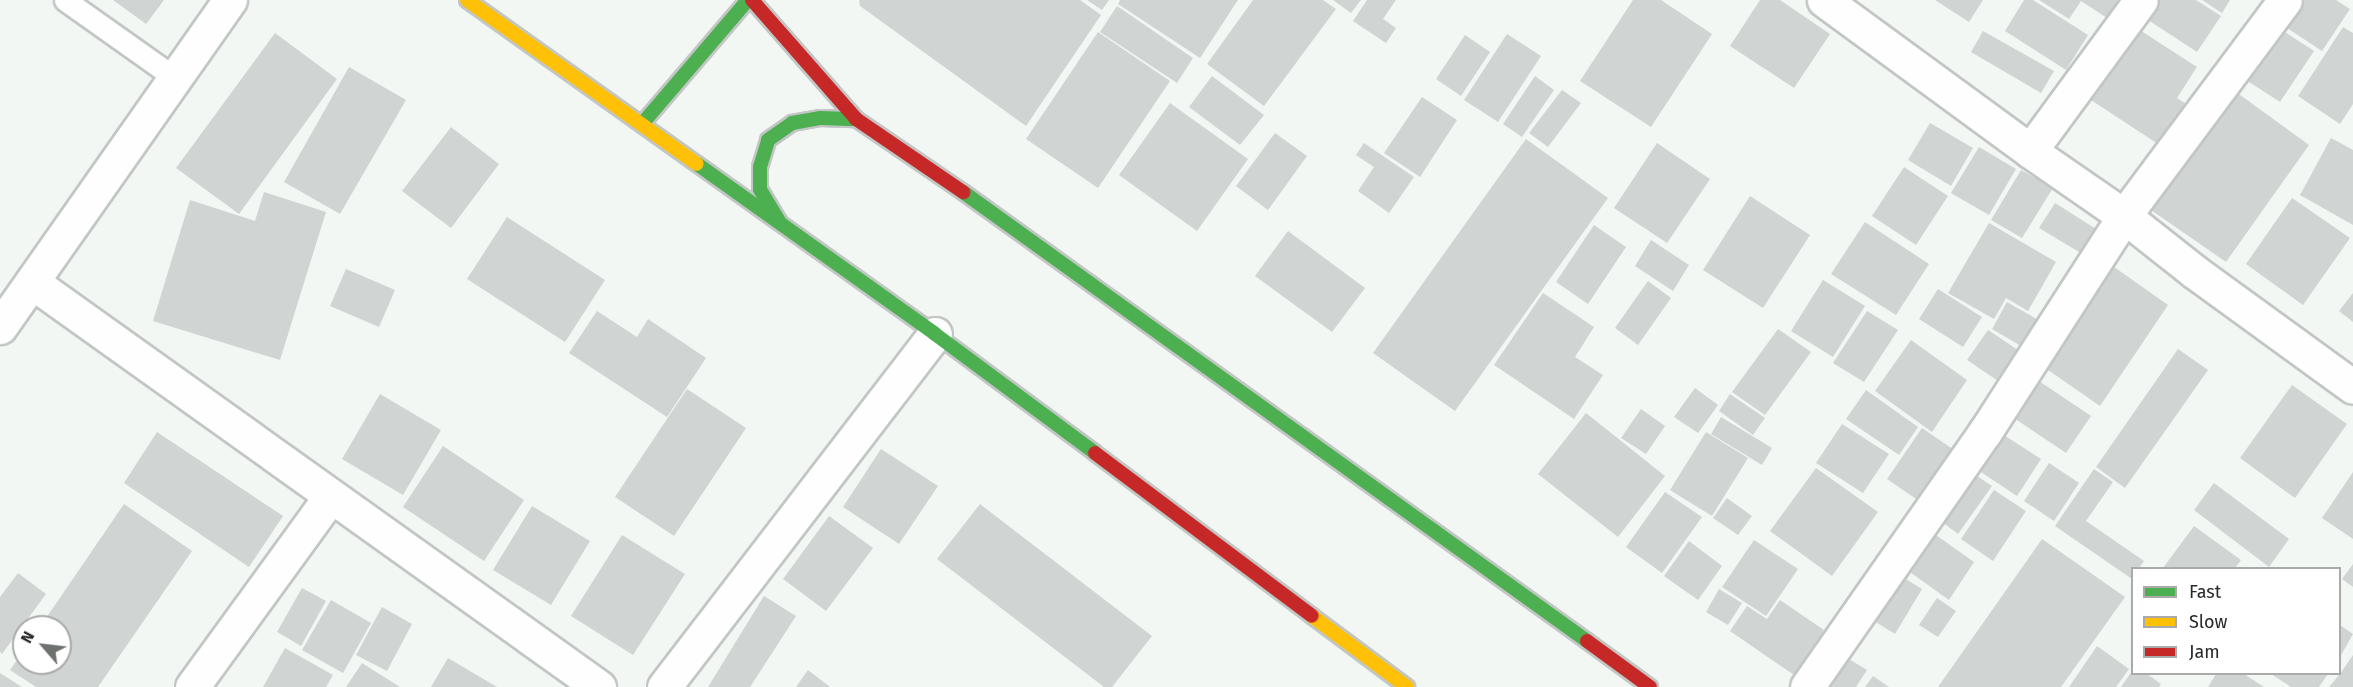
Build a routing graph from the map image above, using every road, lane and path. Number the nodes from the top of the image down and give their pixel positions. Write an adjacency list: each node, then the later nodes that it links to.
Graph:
1 (64, 0): 8 (lane)
2 (230, 0): 8 (street)
3 (467, 0): 10 (main road)
4 (750, 0): 9 (main road); 10 (main road)
5 (1824, 0): 11 (street)
6 (2141, 0): 11 (street)
7 (2285, 0): 12 (street)
8 (175, 78): 14 (street)
9 (856, 119): 13 (main road); 23 (main road)
10 (642, 124): 13 (main road)
11 (2030, 151): 12 (street)
12 (2124, 216): 17 (street); 24 (street)
13 (781, 224): 16 (main road)
14 (32, 282): 15 (street); 18 (street)
15 (0, 327)
16 (935, 334): 21 (street); 22 (main road)
17 (2353, 387)
18 (331, 496): 19 (street); 20 (street)
19 (192, 687)
20 (599, 687)
21 (664, 687)
22 (1407, 687)
23 (1650, 687)
24 (1807, 687)

